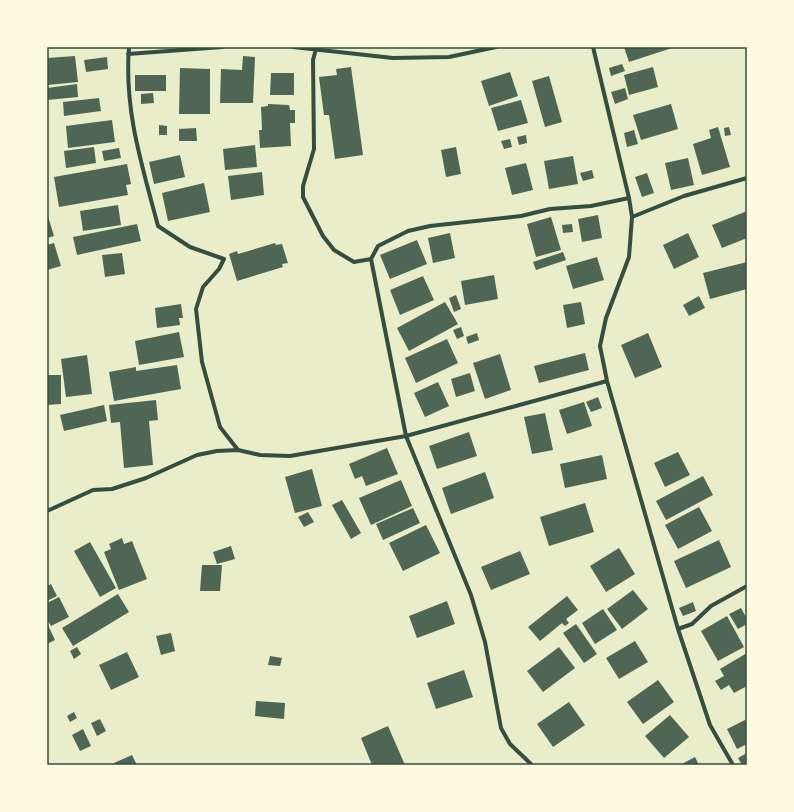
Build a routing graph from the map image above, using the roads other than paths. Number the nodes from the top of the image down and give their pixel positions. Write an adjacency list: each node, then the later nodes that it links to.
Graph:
1 (129, 47): 7 (street)
2 (222, 47): 7 (street)
3 (293, 47): 6 (street)
4 (496, 47): 6 (street)
5 (593, 47): 9 (street)
6 (316, 49): 11 (street)
7 (128, 54): 14 (street)
8 (747, 178): 10 (street)
9 (629, 198): 10 (street); 11 (street)
10 (632, 217): 12 (street)
11 (371, 259): 13 (street)
12 (607, 381): 13 (street); 17 (street)
13 (406, 436): 14 (street); 18 (street)
14 (238, 450): 15 (street)
15 (47, 511)
16 (747, 586): 17 (street)
17 (678, 629): 19 (street)
18 (532, 765)
19 (733, 765)

